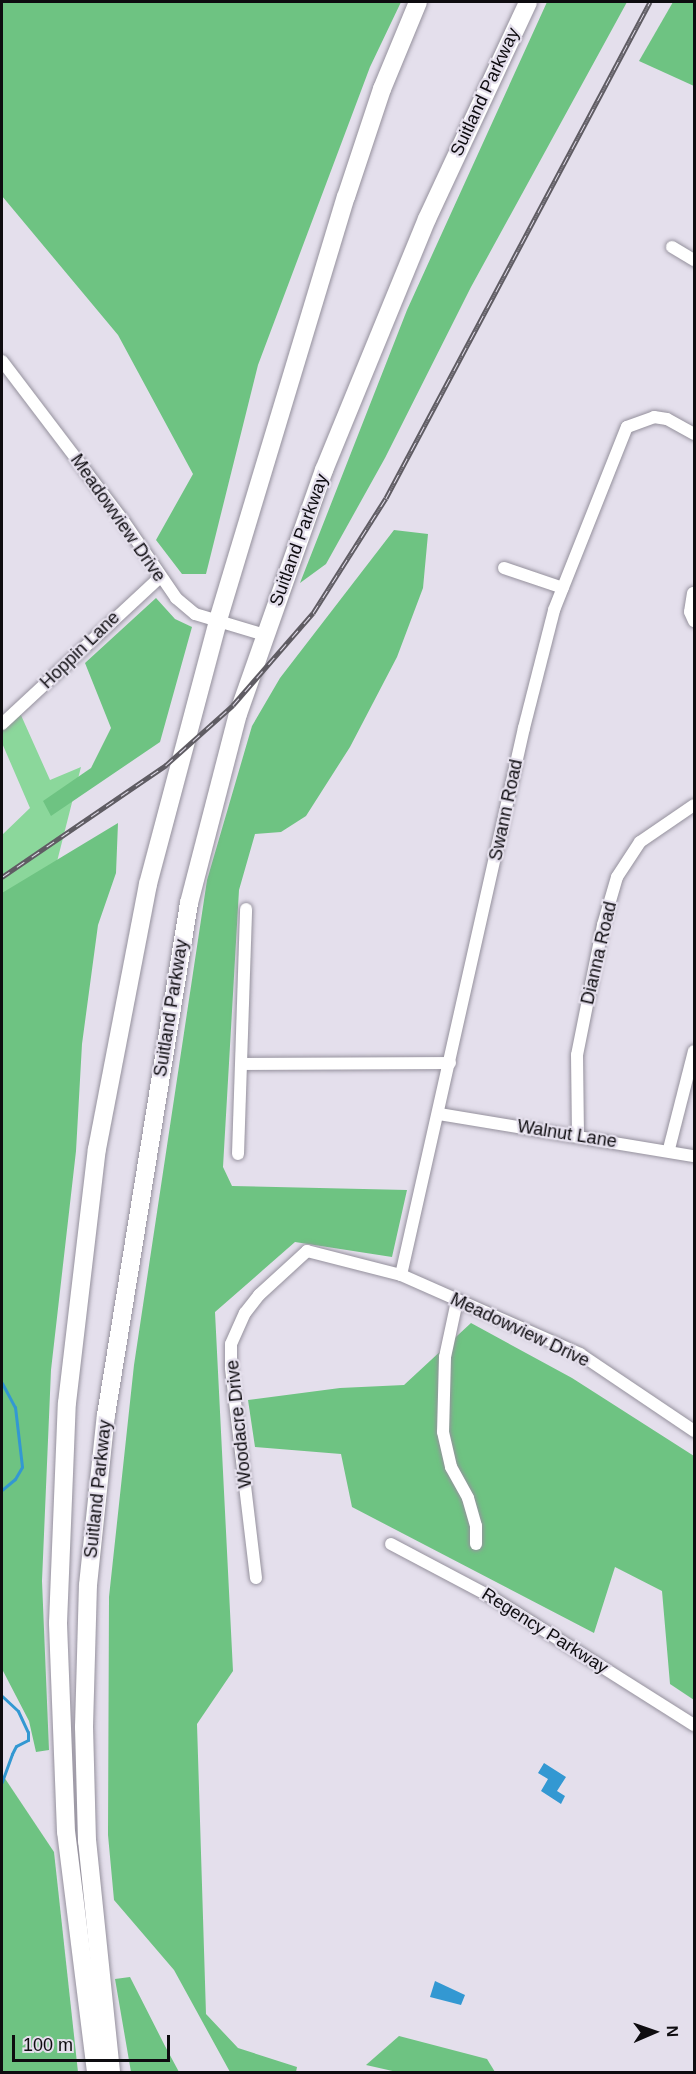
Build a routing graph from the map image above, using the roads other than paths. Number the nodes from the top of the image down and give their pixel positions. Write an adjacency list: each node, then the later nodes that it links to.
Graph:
1 (418, 2): 11 (highway, Suitland Parkway)
2 (528, 2): 13 (highway, Suitland Parkway)
3 (672, 247): 4 (street)
4 (694, 260)
5 (2, 361): 8 (street, Meadowview Drive)
6 (694, 434): 9 (street, Swann Road)
7 (504, 567): 9 (street)
8 (160, 577): 11 (street, Meadowview Drive); 14 (street, Hoppin Lane)
9 (563, 588): 18 (street, Swann Road)
10 (693, 593): 12 (street)
11 (218, 620): 13 (street, Meadowview Drive); 32 (highway, Suitland Parkway)
12 (694, 621)
13 (265, 635): 33 (highway, Suitland Parkway)
14 (2, 724)
15 (694, 805): 21 (street, Dianna Road)
16 (246, 909): 19 (street)
17 (694, 1051): 22 (street)
18 (450, 1063): 19 (street); 20 (street, Swann Road)
19 (242, 1064): 23 (street)
20 (440, 1114): 21 (street, Walnut Lane); 25 (street, Swann Road)
21 (578, 1136): 22 (street, Walnut Lane)
22 (669, 1149): 24 (street, Walnut Lane)
23 (238, 1154)
24 (694, 1156)
25 (401, 1275): 26 (street, Meadowview Drive); 30 (street, Woodacre Drive)
26 (457, 1301): 27 (street, Meadowview Drive); 29 (street)
27 (694, 1431)
28 (392, 1544): 31 (street, Regency Parkway)
29 (476, 1544)
30 (256, 1578)
31 (694, 1725)
32 (96, 2073)
33 (111, 2073)

